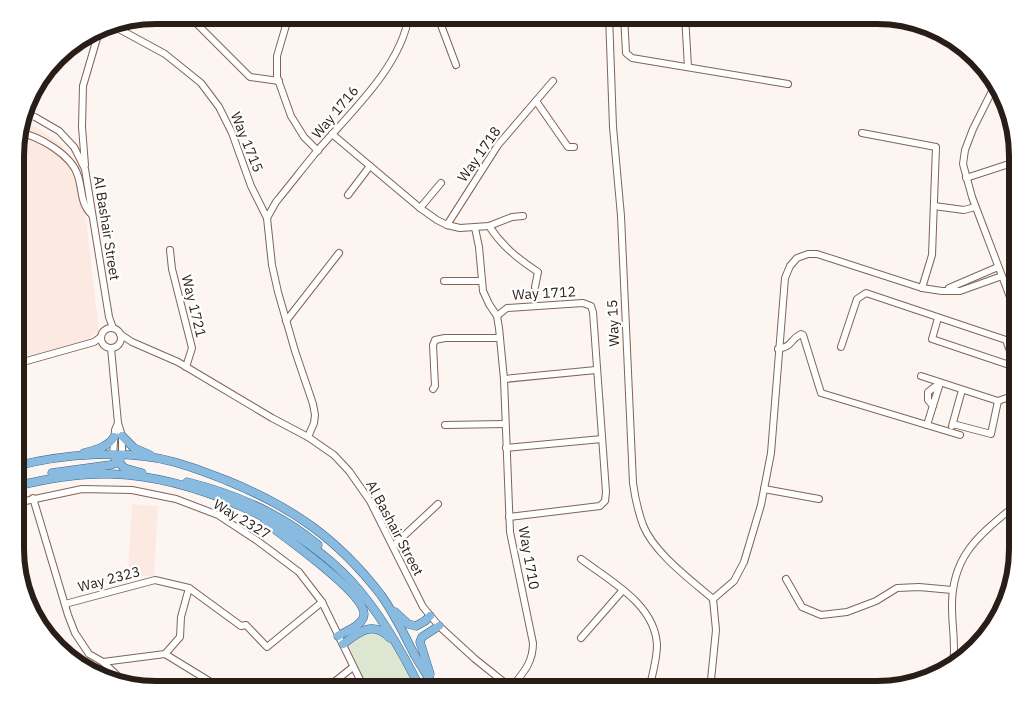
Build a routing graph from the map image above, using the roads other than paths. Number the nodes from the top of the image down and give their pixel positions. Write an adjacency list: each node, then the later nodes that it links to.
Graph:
1 (197, 24): 12 (street)
2 (286, 24): 12 (street)
3 (405, 24): 21 (street, Way 1716)
4 (443, 24): 10 (street)
5 (608, 24): 105 (street, Way 15)
6 (625, 24): 11 (street)
7 (686, 24): 11 (street)
8 (118, 29): 36 (street, Way 1715)
9 (97, 37): 18 (street)
10 (456, 65)
11 (688, 67): 14 (street)
12 (279, 81): 24 (street)
13 (553, 81): 16 (street, Way 1718)
14 (788, 84)
15 (992, 91): 28 (street)
16 (536, 101): 23 (street); 37 (street, Way 1718)
17 (30, 116): 22 (street, Al Bashair Street)
18 (82, 133): 22 (street); 27 (street)
19 (862, 133): 31 (street)
20 (26, 134): 34 (street)
21 (332, 134): 24 (street, Way 1716); 26 (street)
22 (68, 140): 27 (street, Al Bashair Street)
23 (574, 147)
24 (318, 151): 36 (street, Way 1716)
25 (1009, 164): 28 (street)
26 (370, 166): 30 (street); 33 (street)
27 (85, 169): 34 (street, Al Bashair Street)
28 (966, 178): 32 (street)
29 (441, 183): 33 (street)
30 (348, 195)
31 (934, 206): 32 (street); 47 (street)
32 (976, 207): 42 (street)
33 (420, 208): 37 (street)
34 (90, 214): 53 (street, Al Bashair Street)
35 (523, 216): 38 (street)
36 (267, 218): 52 (street, Way 1715)
37 (447, 225): 39 (street)
38 (489, 226): 39 (street); 46 (street)
39 (474, 228): 45 (street, Way 1710)
40 (170, 250): 65 (street, Way 1721)
41 (339, 253): 52 (street)
42 (998, 267): 43 (street); 48 (street)
43 (1002, 276): 48 (street); 49 (street)
44 (444, 281): 45 (street)
45 (482, 281): 50 (street, Way 1710)
46 (535, 287)
47 (922, 288): 48 (street); 62 (street)
48 (942, 291)
49 (1009, 294)
50 (497, 316): 55 (street, Way 1710); 66 (street, Way 1712)
51 (938, 318): 59 (street); 60 (street); 64 (street)
52 (286, 321): 81 (street, Way 1715)
53 (110, 329): 54 (street); 56 (street)
54 (120, 334): 57 (street, Al Bashair Street); 58 (street)
55 (500, 338): 68 (street, Way 1710); 70 (street)
56 (102, 340): 61 (street); 63 (street)
57 (132, 342): 58 (street); 65 (street, Al Bashair Street)
58 (118, 345): 61 (street)
59 (841, 347)
60 (1009, 347)
61 (111, 348): 80 (street)
62 (778, 349): 77 (street); 90 (street)
63 (24, 362)
64 (1009, 364)
65 (186, 366): 81 (street, Al Bashair Street)
66 (596, 370): 68 (street); 82 (street, Way 1712)
67 (921, 376): 69 (street)
68 (504, 379): 74 (street, Way 1710)
69 (940, 383): 71 (street); 77 (street)
70 (432, 389)
71 (962, 390): 73 (street); 75 (street)
72 (1009, 398): 73 (street)
73 (998, 402): 75 (street)
74 (505, 424): 76 (street); 83 (street, Way 1710)
75 (953, 424): 78 (street)
76 (445, 425)
77 (927, 425): 78 (street)
78 (950, 432): 79 (street)
79 (960, 435)
80 (118, 436): 84 (main road); 85 (street); 86 (main road)
81 (308, 437): 98 (street, Al Bashair Street)
82 (602, 438): 83 (street); 97 (street, Way 1712)
83 (506, 448): 97 (street, Way 1710)
84 (69, 456): 85 (main road); 87 (main road)
85 (118, 457): 86 (main road); 88 (main road); 101 (main road)
86 (162, 459): 106 (main road)
87 (24, 464)
88 (24, 479)
89 (24, 485): 95 (main road)
90 (764, 489): 92 (street); 105 (street)
91 (33, 498): 93 (street, Way 2327); 107 (street, Way 2327); 108 (street, Way 2323)
92 (819, 499)
93 (24, 501)
94 (438, 504): 98 (street)
95 (247, 509): 101 (main road); 111 (main road)
96 (1009, 511): 104 (street)
97 (509, 517): 127 (street, Way 1710)
98 (393, 546): 109 (street, Al Bashair Street)
99 (581, 559): 103 (street)
100 (786, 579): 104 (street)
101 (351, 580): 114 (main road)
102 (189, 588): 107 (street, Way 2323); 108 (street, Way 2323); 115 (street)
103 (623, 590): 112 (street); 128 (street)
104 (952, 590): 116 (street)
105 (713, 599): 129 (street)
106 (385, 601): 109 (main road); 124 (main road)
107 (322, 602): 111 (street, Way 2327)
108 (65, 604): 117 (street, Way 2323)
109 (430, 616): 110 (street, Al Bashair Street)
110 (439, 626): 125 (main road); 126 (street, Al Bashair Street)
111 (338, 636): 113 (street, Way 2327)
112 (581, 638)
113 (342, 644): 114 (main road); 118 (street, Way 2327)
114 (401, 651): 123 (main road)
115 (165, 654): 117 (street); 120 (street)
116 (953, 658)
117 (103, 662): 119 (street, Way 2323)
118 (354, 667): 121 (street); 122 (street, Way 2327)
119 (117, 676)
120 (209, 681)
121 (336, 681)
122 (361, 681)
123 (416, 681)
124 (430, 681)
125 (432, 681)
126 (503, 681)
127 (519, 681)
128 (651, 681)
129 (711, 681)

